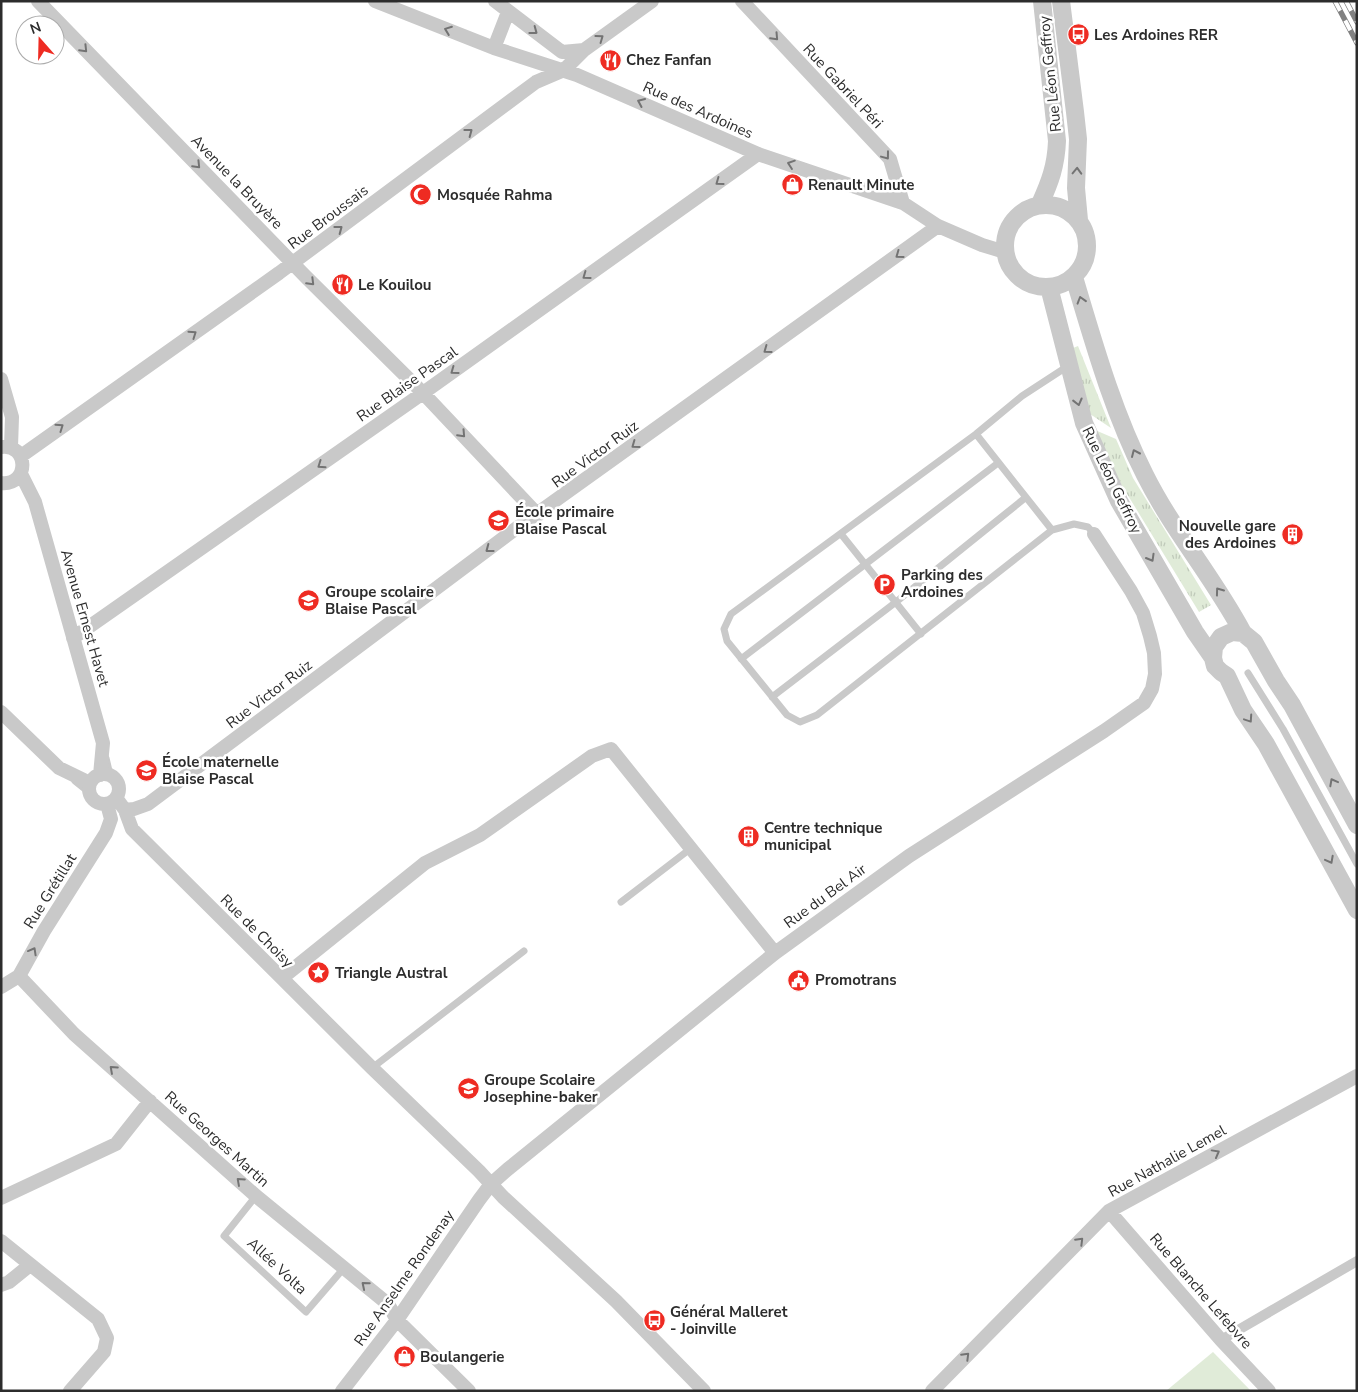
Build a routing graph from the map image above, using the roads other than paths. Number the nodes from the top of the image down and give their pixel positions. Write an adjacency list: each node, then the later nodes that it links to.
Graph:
1 (38, 1): 18 (street, Avenue la Bruyère, one-way to 18)
2 (376, 1): 9 (street, Rue des Ardoines, one-way to 2)
3 (495, 1): 8 (street)
4 (652, 1): 10 (street, Rue Broussais, one-way to 4)
5 (742, 1): 13 (street, Rue Gabriel Péri, one-way to 13)
6 (1042, 1): 14 (street, Rue Léon Geffroy)
7 (1061, 1): 15 (street, Rue Léon Geffroy, one-way to 7)
8 (508, 12): 9 (street); 10 (street, one-way to 10)
9 (494, 48): 11 (street, Rue des Ardoines)
10 (584, 50): 11 (street, Rue Broussais)
11 (564, 70): 12 (street, Rue des Ardoines, one-way to 11); 18 (street, Rue Broussais, one-way to 11)
12 (758, 154): 13 (street, Rue des Ardoines, one-way to 12); 23 (street, Rue Blaise Pascal, one-way to 23)
13 (903, 203): 16 (street, Rue des Ardoines)
14 (1040, 204): 15 (street); 17 (street)
15 (1079, 220): 19 (street)
16 (938, 226): 17 (street, Rue des Ardoines); 30 (street, Rue Victor Ruiz, one-way to 30)
17 (1005, 252): 20 (street)
18 (293, 263): 23 (street, Avenue la Bruyère, one-way to 23); 25 (street, Rue Broussais, one-way to 18)
19 (1074, 277): 20 (street); 36 (street, one-way to 19)
20 (1049, 287): 21 (street, Rue Léon Geffroy)
21 (1069, 365): 24 (lane); 39 (street, Rue Léon Geffroy, one-way to 39)
22 (1, 378): 25 (street)
23 (423, 393): 30 (street, Avenue la Bruyère, one-way to 30); 38 (street, Rue Blaise Pascal, one-way to 38)
24 (976, 434): 26 (lane); 32 (lane)
25 (11, 450): 27 (street)
26 (998, 463): 29 (lane); 34 (lane)
27 (21, 474): 28 (street); 38 (street, Avenue Ernest Havet)
28 (1, 483)
29 (1025, 498): 31 (lane); 35 (lane)
30 (538, 515): 45 (street, Rue Victor Ruiz, one-way to 45)
31 (1052, 530): 33 (lane); 37 (lane)
32 (841, 534): 34 (lane); 40 (lane)
33 (1094, 534): 52 (street, Rue du Bel Air)
34 (864, 564): 35 (lane); 40 (lane)
35 (896, 602): 37 (lane); 42 (lane)
36 (1243, 633): 39 (street); 46 (street, one-way to 36)
37 (921, 634): 42 (lane)
38 (73, 638): 44 (street, Avenue Ernest Havet)
39 (1213, 658): 50 (street, Rue Léon Geffroy, one-way to 50)
40 (741, 659): 42 (lane)
41 (1248, 673): 48 (lane)
42 (772, 697)
43 (1, 712): 44 (street)
44 (97, 781): 45 (street); 45 (street)
45 (116, 804): 53 (street, Rue Grétillat, one-way to 45); 54 (street, Rue de Choisy)
46 (1357, 825)
47 (690, 849): 49 (lane); 52 (street); 54 (street)
48 (1357, 864)
49 (621, 902)
50 (1357, 910)
51 (524, 951): 56 (lane)
52 (775, 952): 59 (street, Rue du Bel Air)
53 (19, 976): 55 (street, Rue Grétillat); 58 (street, Rue Georges Martin, one-way to 53)
54 (282, 978): 56 (street, Rue de Choisy)
55 (1, 987)
56 (372, 1068): 59 (street, Rue de Choisy)
57 (1357, 1076): 62 (street, Rue Nathalie Lemel, one-way to 57)
58 (150, 1101): 60 (street, Rue Georges Martin, one-way to 58); 61 (street)
59 (491, 1184): 68 (street, Rue Anselme Rondenay); 73 (street, Rue de Choisy)
60 (256, 1196): 66 (street, Rue Georges Martin); 66 (lane, Allée Volta)
61 (1, 1198)
62 (1109, 1211): 69 (street, Rue Blanche Lefebvre); 74 (street, Rue Nathalie Lemel, one-way to 62)
63 (1, 1241): 65 (street)
64 (1357, 1261): 69 (street)
65 (30, 1265): 67 (street); 70 (street)
66 (344, 1268): 68 (street, Rue Georges Martin, one-way to 66)
67 (1, 1285)
68 (397, 1320): 71 (street, Rue Anselme Rondenay); 72 (street, Rue Georges Martin)
69 (1221, 1340): 75 (street, Rue Blanche Lefebvre)
70 (70, 1391)
71 (342, 1391)
72 (469, 1391)
73 (704, 1391)
74 (932, 1391)
75 (1269, 1391)

